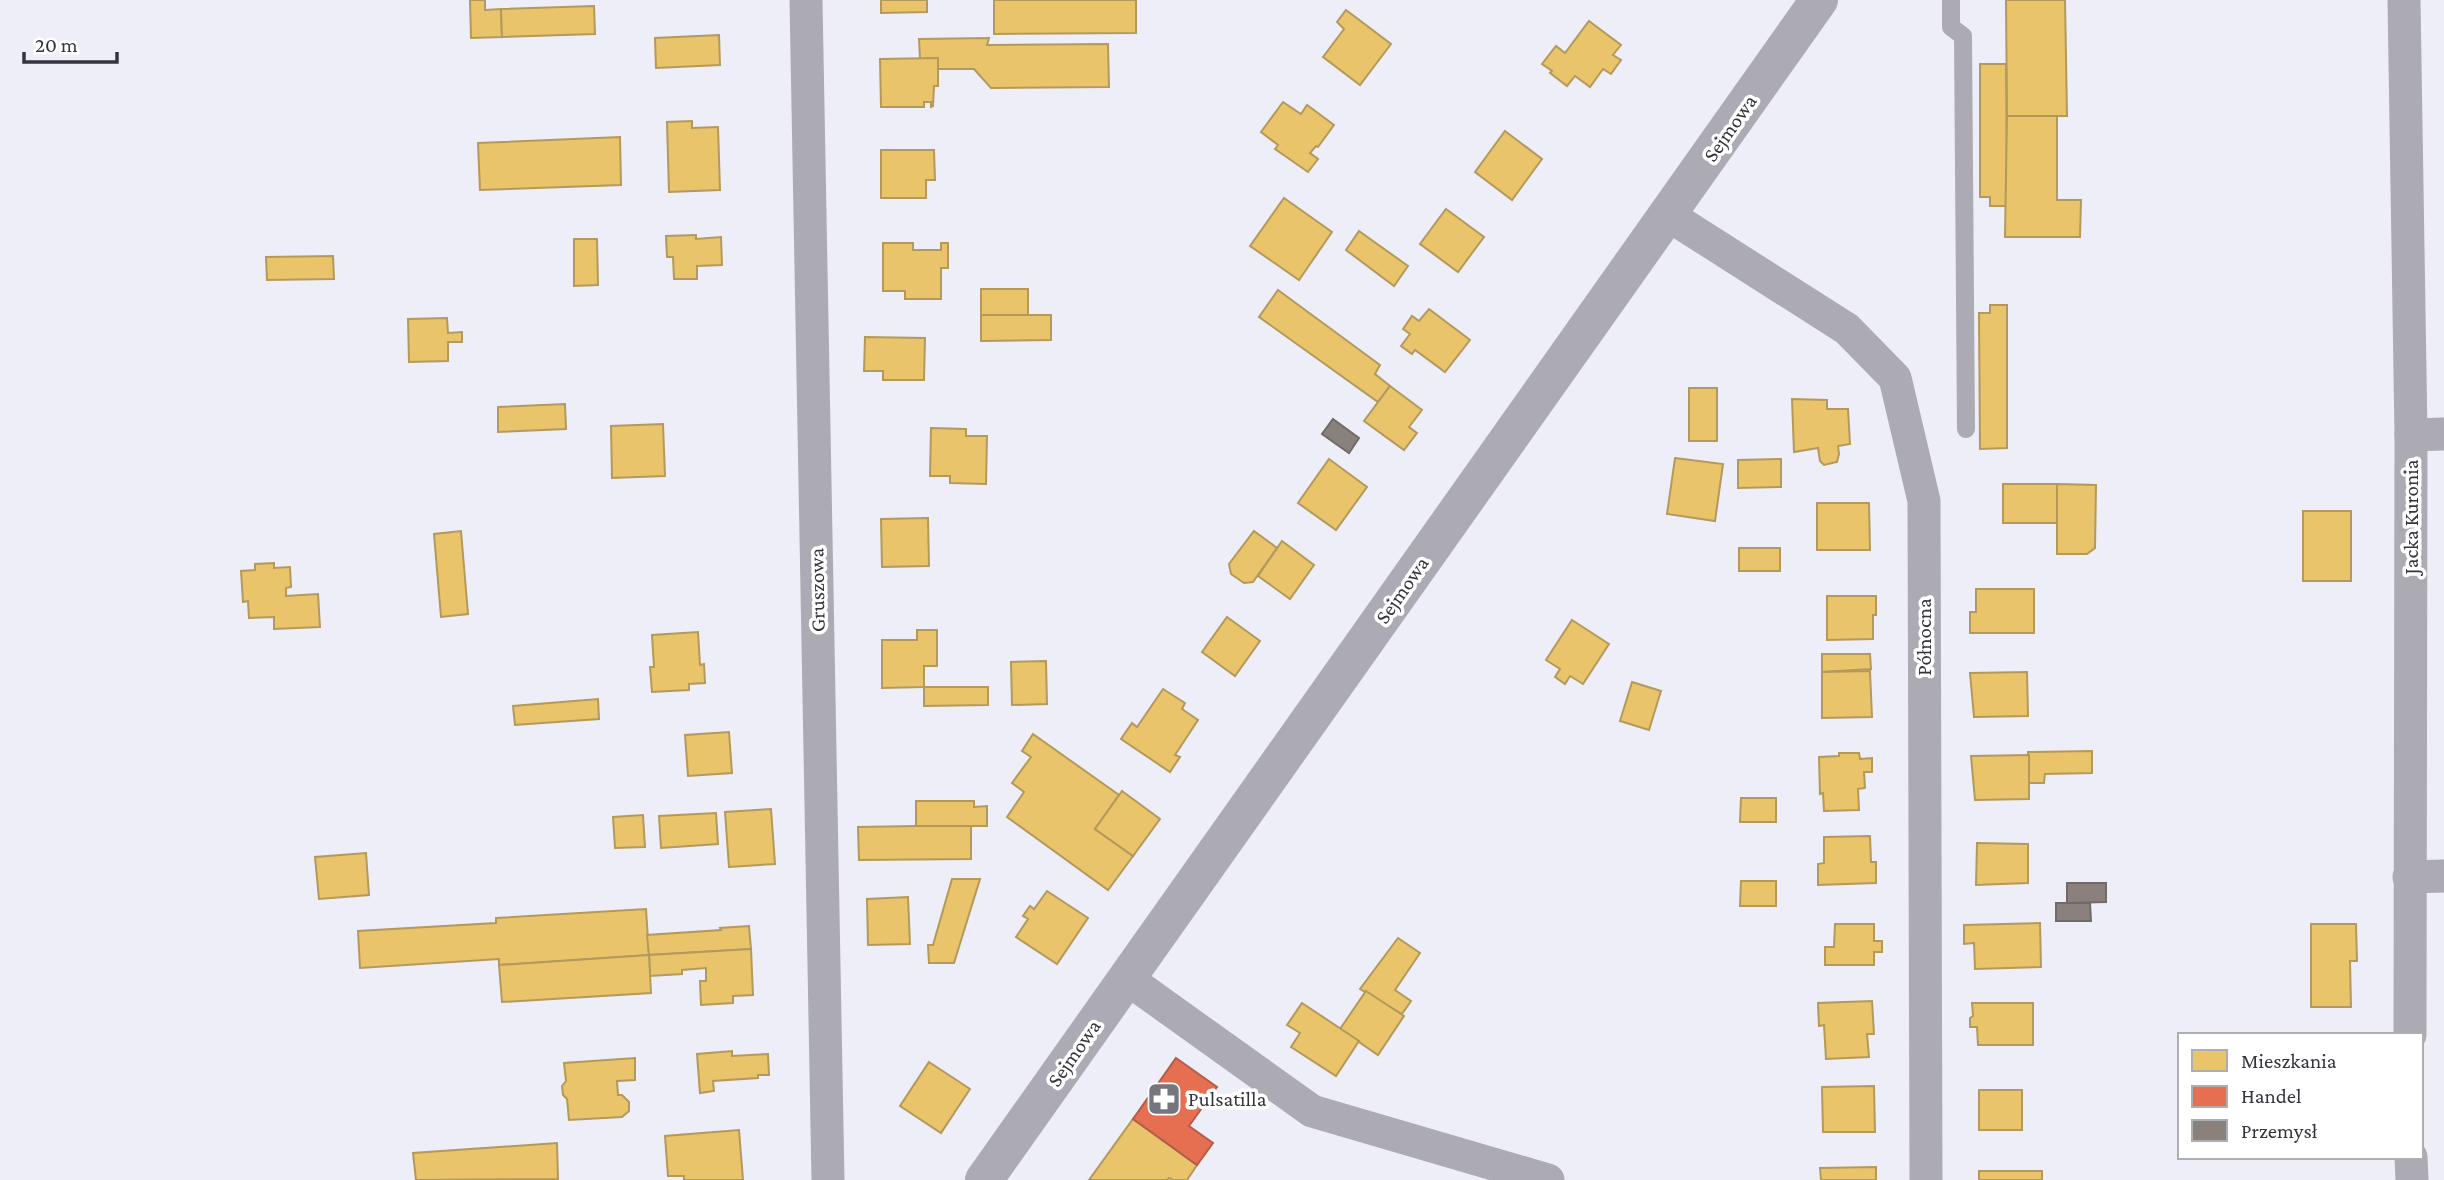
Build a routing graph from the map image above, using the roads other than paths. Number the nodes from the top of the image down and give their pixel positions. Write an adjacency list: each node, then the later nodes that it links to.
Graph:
1 (806, 0): 14 (street, Gruszowa)
2 (1819, 0): 5 (main road, Sejmowa)
3 (1951, 0): 6 (lane)
4 (2404, 0): 8 (street, Jacka Kuronia)
5 (1668, 215): 11 (main road, Sejmowa); 17 (street, Północna)
6 (1966, 429)
7 (2444, 434): 8 (street)
8 (2411, 435): 10 (street, Jacka Kuronia)
9 (2444, 876): 10 (street)
10 (2409, 877): 12 (street, Jacka Kuronia)
11 (1126, 978): 15 (main road, Sejmowa); 16 (street)
12 (2410, 1033)
13 (2411, 1159): 18 (street)
14 (828, 1180)
15 (984, 1180)
16 (1548, 1180)
17 (1926, 1180)
18 (2412, 1180)

